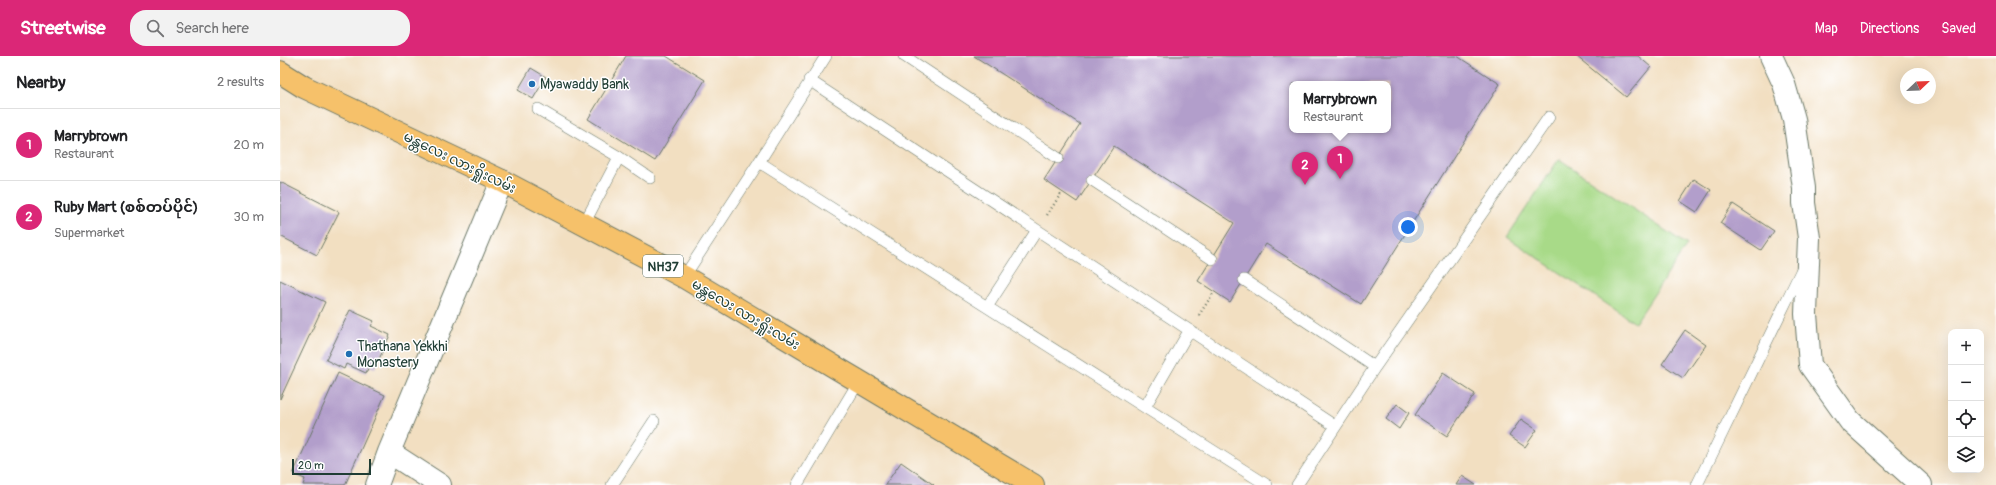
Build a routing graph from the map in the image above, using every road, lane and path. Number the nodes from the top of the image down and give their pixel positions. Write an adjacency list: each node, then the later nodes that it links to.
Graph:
1 (826, 56): 5 (lane)
2 (904, 56): 9 (lane)
3 (1771, 56): 17 (street)
4 (280, 72): 13 (highway, မန္တလေး လားရှိုးလမ်း / NH37)
5 (809, 80): 10 (lane); 16 (lane)
6 (538, 109): 8 (lane)
7 (1549, 117): 24 (lane)
8 (618, 158): 11 (lane); 15 (lane)
9 (1058, 158)
10 (759, 162): 19 (lane); 22 (lane)
11 (650, 178)
12 (1092, 180): 18 (lane)
13 (502, 182): 15 (highway, မန္တလေး လားရှိုးလမ်း / NH37); 29 (street)
14 (1062, 192): 16 (path)
15 (584, 224): 19 (highway, မန္တလေး လားရှိုးလမ်း / NH37)
16 (1037, 230): 22 (lane); 23 (lane)
17 (1808, 258): 37 (lane); 38 (street)
18 (1212, 259)
19 (684, 277): 25 (highway, မန္တလေး လားရှိုးလမ်း / NH37)
20 (1244, 280): 24 (lane)
21 (1214, 292): 23 (path)
22 (987, 307): 26 (lane)
23 (1189, 331): 26 (lane); 28 (lane)
24 (1375, 367): 28 (lane)
25 (859, 381): 33 (lane); 34 (highway, မန္တလေး လားရှိုးလမ်း / NH37)
26 (1145, 407): 35 (lane)
27 (654, 421): 32 (lane)
28 (1336, 426): 36 (lane)
29 (389, 452): 30 (street); 31 (street)
30 (377, 485)
31 (440, 485)
32 (612, 485)
33 (798, 485)
34 (1034, 485)
35 (1267, 485)
36 (1297, 485)
37 (1697, 485)
38 (1921, 485)

